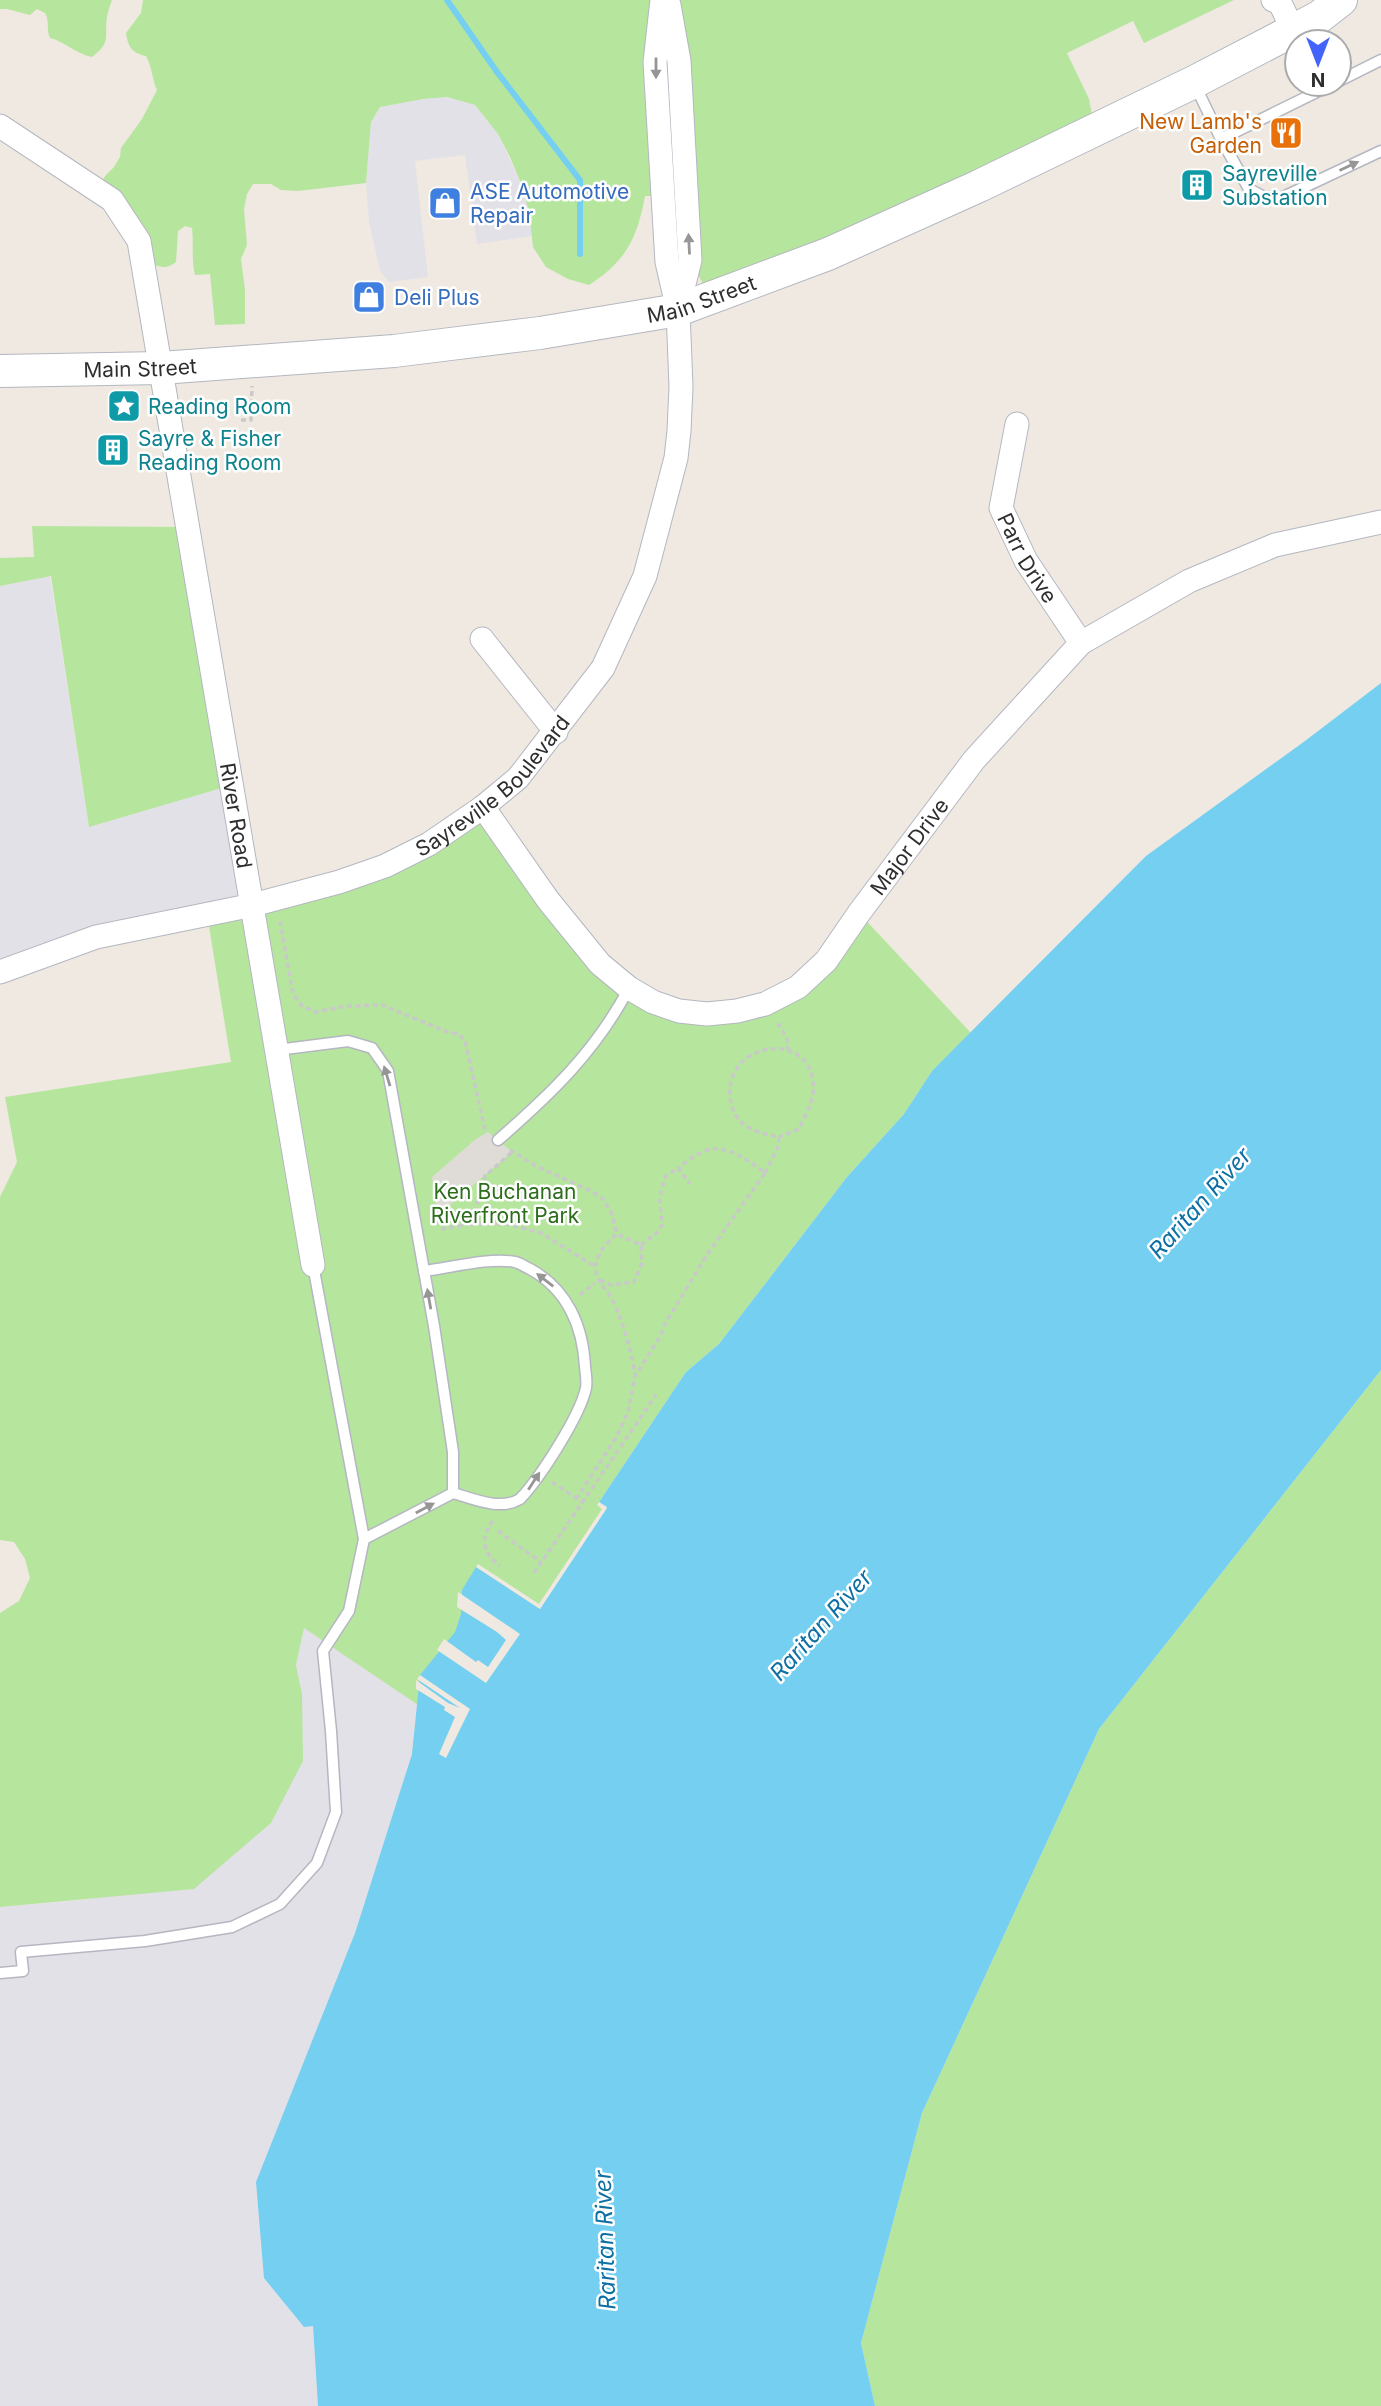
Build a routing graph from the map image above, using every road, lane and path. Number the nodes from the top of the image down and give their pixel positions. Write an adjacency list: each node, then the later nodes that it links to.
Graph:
1 (662, 0): 12 (street, one-way to 12)
2 (668, 0): 12 (street, one-way to 2)
3 (1341, 0): 4 (main road, Main Street)
4 (1282, 8): 7 (main road, Main Street)
5 (1381, 60): 6 (lane)
6 (1353, 74)
7 (1194, 82): 10 (lane); 12 (main road, Main Street)
8 (1304, 98): 10 (lane)
9 (0, 126): 15 (street, River Road)
10 (1221, 139): 11 (lane, one-way to 11)
11 (1381, 150)
12 (678, 310): 14 (main road, Main Street); 21 (street, Sayreville Boulevard)
13 (2, 363): 15 (main road, Main Street)
14 (253, 363): 15 (main road, Main Street); 16 (path)
15 (160, 368): 23 (street, River Road)
16 (241, 420)
17 (1017, 424): 20 (street, Parr Drive)
18 (1381, 522): 20 (street, Major Drive)
19 (482, 639): 21 (street)
20 (1081, 643): 26 (street, Major Drive)
21 (556, 732): 22 (street, Sayreville Boulevard)
22 (483, 807): 23 (street, Sayreville Boulevard); 26 (street, Major Drive)
23 (253, 905): 25 (street, Sayreville Boulevard); 29 (street, River Road)
24 (280, 921): 31 (path)
25 (0, 972)
26 (629, 988): 31 (lane)
27 (778, 1023): 28 (path)
28 (788, 1049): 30 (path); 30 (path)
29 (277, 1050): 40 (street, River Road); 42 (lane, one-way to 29)
30 (779, 1137): 34 (path)
31 (498, 1140): 32 (path)
32 (512, 1152): 36 (path); 38 (path)
33 (678, 1167): 34 (path); 35 (path); 39 (path)
34 (765, 1173): 44 (path)
35 (690, 1184)
36 (471, 1224): 37 (path); 41 (path)
37 (441, 1229)
38 (617, 1234): 39 (path); 41 (path)
39 (641, 1245): 43 (path)
40 (313, 1265): 52 (lane)
41 (596, 1267): 43 (path)
42 (424, 1271): 46 (lane, one-way to 42); 47 (lane, one-way to 42)
43 (598, 1280): 44 (path)
44 (635, 1376): 48 (path)
45 (656, 1395): 49 (path)
46 (539, 1474): 47 (lane, one-way to 46); 48 (path)
47 (453, 1493): 52 (lane, one-way to 47)
48 (576, 1499): 49 (path)
49 (582, 1502): 53 (path)
50 (499, 1516): 54 (path)
51 (498, 1531): 53 (path)
52 (365, 1539): 56 (lane)
53 (541, 1562): 55 (path)
54 (499, 1566)
55 (534, 1573)
56 (0, 1973)

